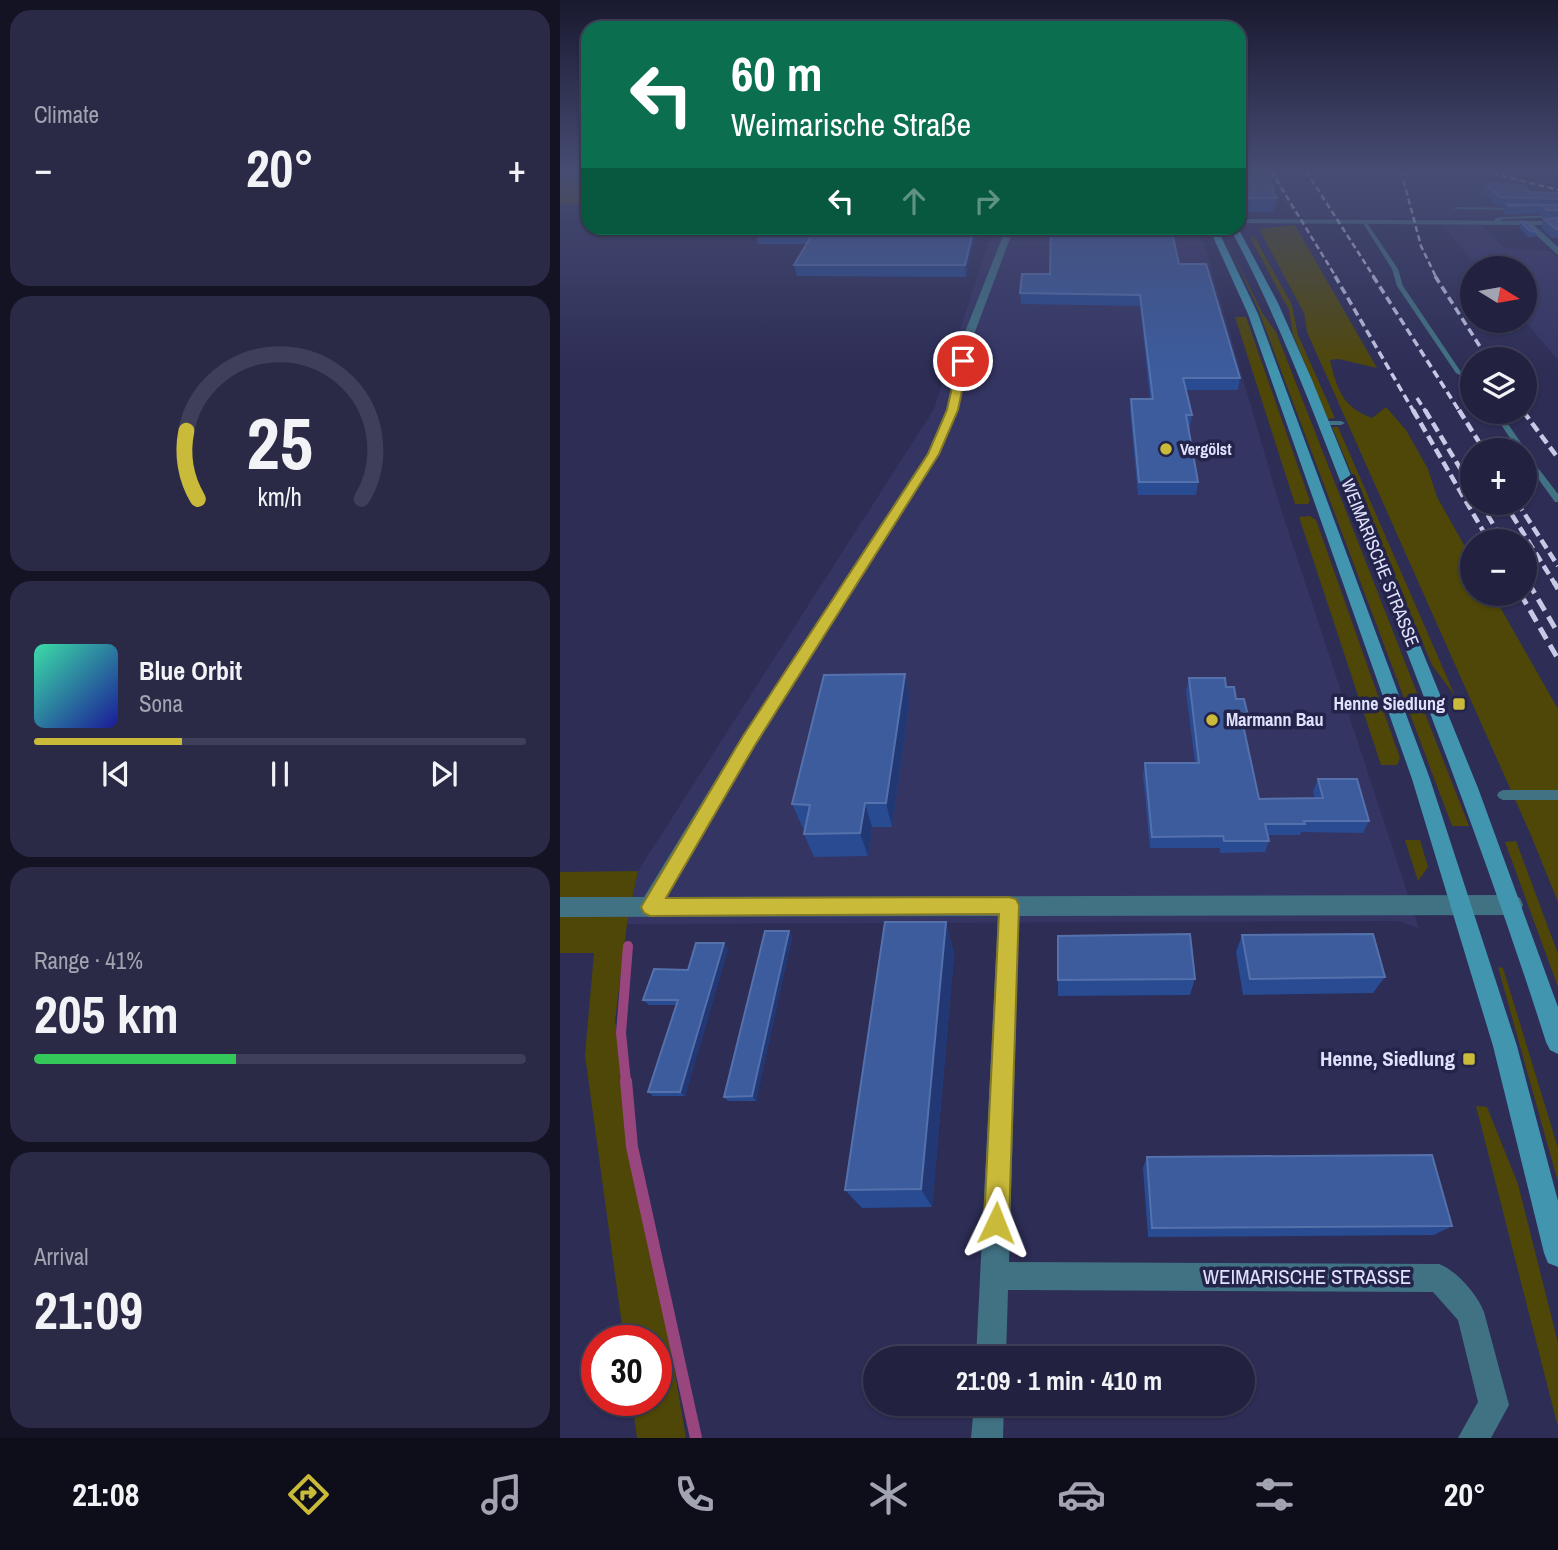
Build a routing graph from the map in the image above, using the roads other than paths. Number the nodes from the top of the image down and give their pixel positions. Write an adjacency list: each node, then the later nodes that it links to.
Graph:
1 (1006, 238): 18 (street)
2 (1218, 238): 14 (main road, WEIMARISCHE STRASSE)
3 (1239, 238): 8 (main road, WEIMARISCHE STRASSE)
4 (1374, 238): 7 (lane)
5 (1544, 238): 6 (street)
6 (1558, 252)
7 (1460, 374)
8 (1323, 423): 9 (lane); 16 (main road, WEIMARISCHE STRASSE)
9 (1341, 423)
10 (1537, 471): 11 (lane)
11 (1558, 500)
12 (1503, 795): 13 (lane)
13 (1558, 795)
14 (1462, 904): 15 (street); 16 (street); 20 (main road, WEIMARISCHE STRASSE)
15 (1009, 905): 18 (street); 21 (street)
16 (1513, 905): 19 (main road, WEIMARISCHE STRASSE)
17 (560, 907): 18 (street)
18 (650, 907)
19 (1558, 1042)
20 (1558, 1253)
21 (994, 1276): 22 (street); 25 (street, WEIMARISCHE STRASSE)
22 (991, 1346)
23 (988, 1416): 24 (street)
24 (987, 1438)
25 (1474, 1438)

